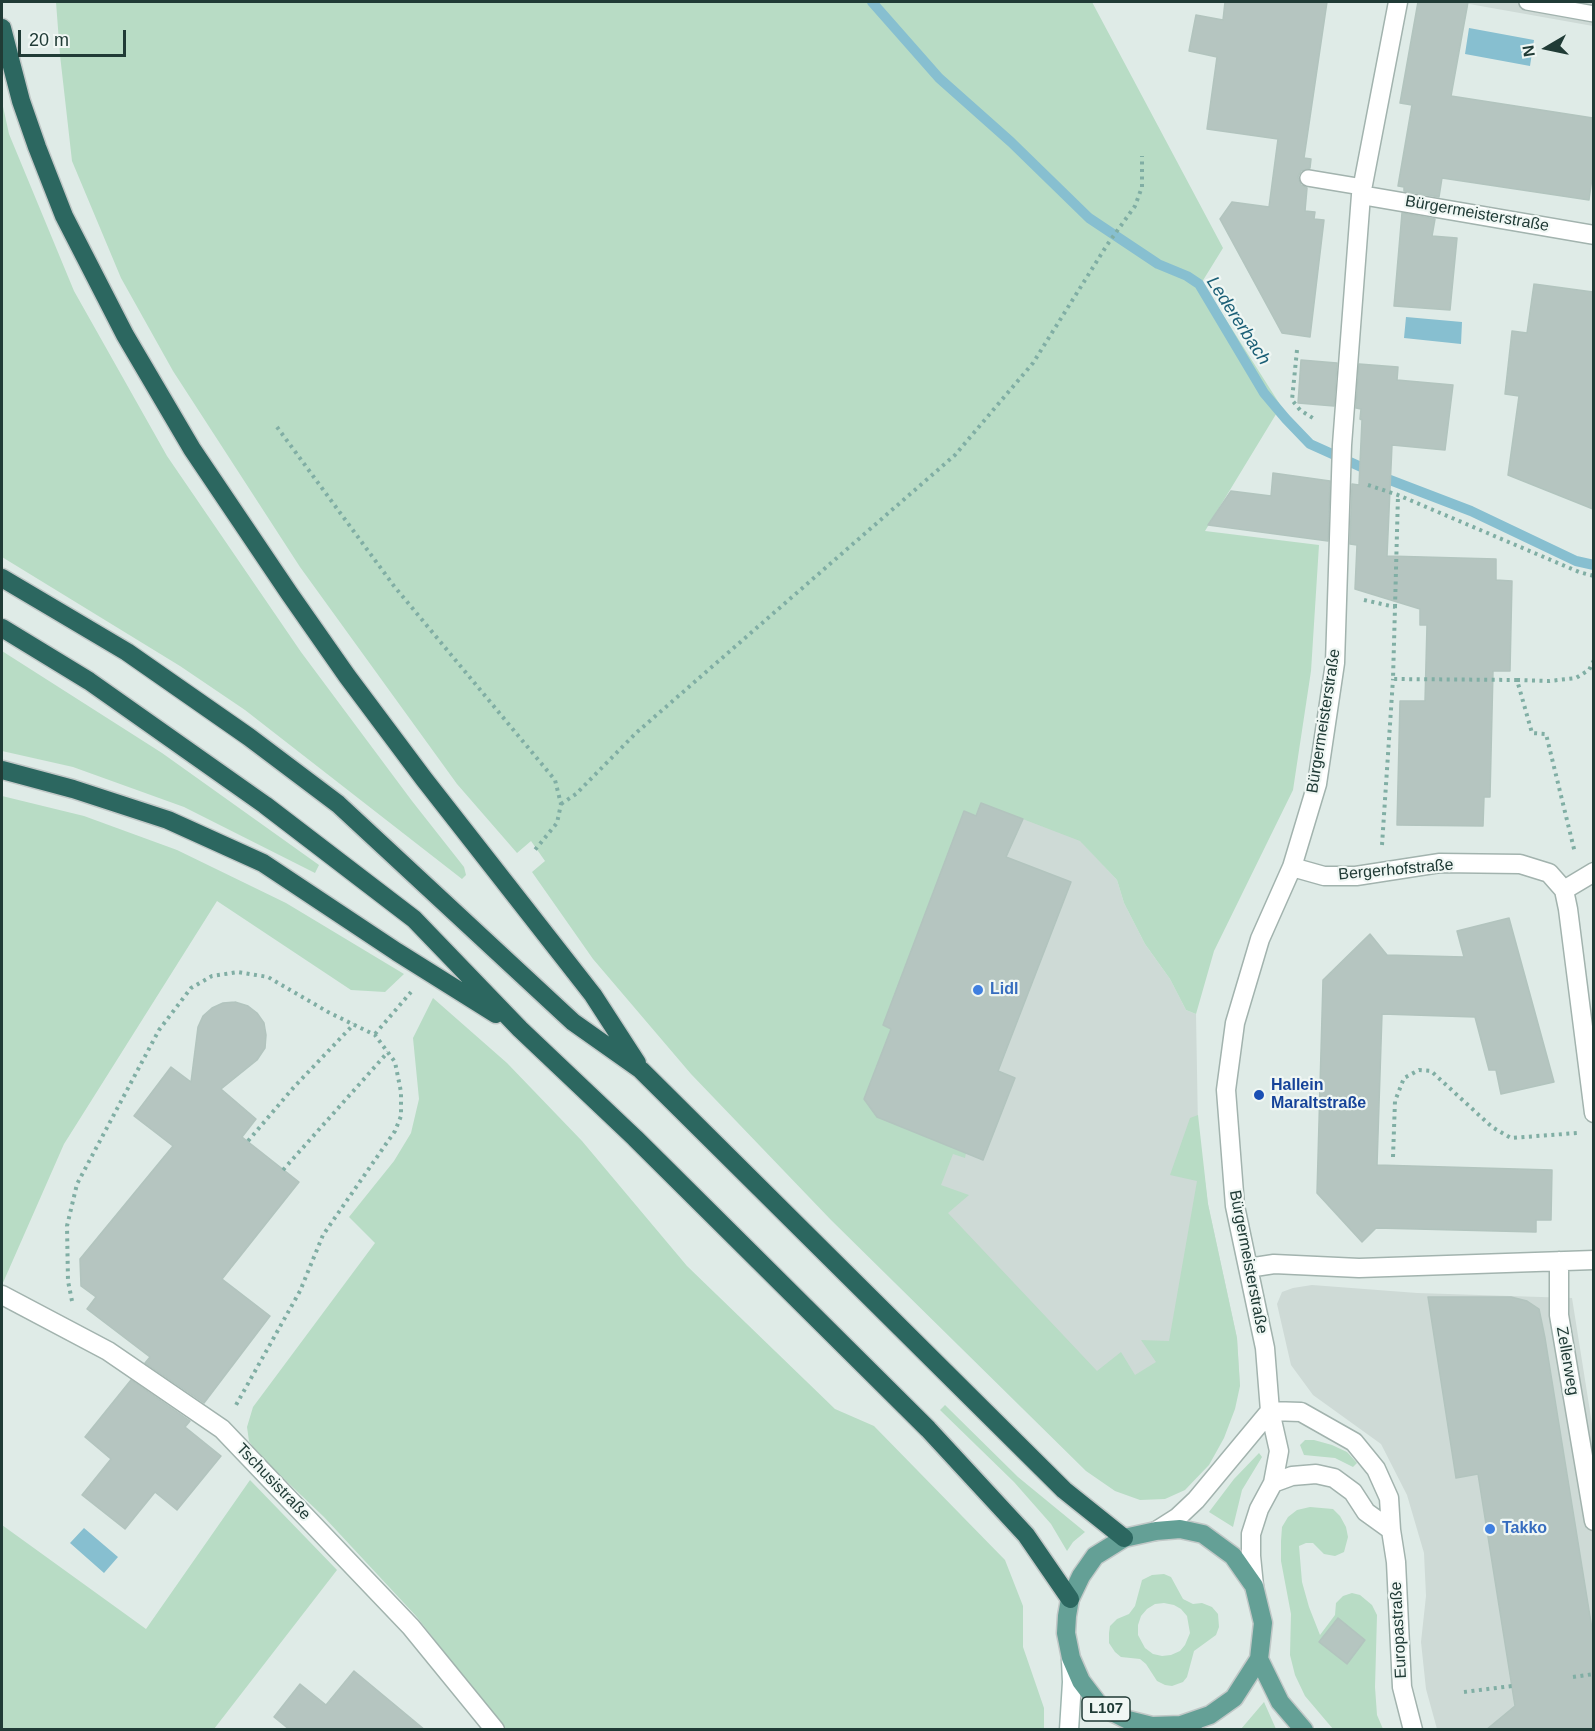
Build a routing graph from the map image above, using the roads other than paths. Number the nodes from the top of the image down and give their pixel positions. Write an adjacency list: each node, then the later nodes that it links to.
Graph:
1 (1398, 2): 6 (street, Bürgermeisterstraße)
2 (1527, 2): 3 (lane)
3 (1593, 14)
4 (2, 27): 15 (highway)
5 (1308, 178): 6 (lane)
6 (1362, 191): 7 (street, Bürgermeisterstraße); 11 (street, Bürgermeisterstraße)
7 (1593, 235)
8 (2, 578): 15 (highway)
9 (2, 628): 14 (highway)
10 (2, 770): 14 (highway)
11 (1293, 867): 13 (street, Bergerhofstraße); 19 (street, Bürgermeisterstraße)
12 (1590, 874): 13 (street)
13 (1564, 890): 16 (street)
14 (520, 1029): 29 (highway)
15 (641, 1070): 27 (highway)
16 (1593, 1113)
17 (1593, 1260): 18 (street)
18 (1559, 1262): 19 (street); 22 (street, Zellerweg)
19 (1248, 1268): 21 (street, Bürgermeisterstraße)
20 (2, 1295): 33 (street, Tschusistraße)
21 (1270, 1411): 23 (street); 25 (street, Europastraße); 26 (street)
22 (1588, 1458): 24 (street, Zellerweg)
23 (1273, 1483): 25 (street); 28 (street)
24 (1593, 1521)
25 (1391, 1530): 36 (street, Europastraße)
26 (1156, 1531): 27 (main road, L107); 28 (main road, L107)
27 (1124, 1538): 29 (main road, L107)
28 (1254, 1586): 31 (main road, L107)
29 (1070, 1599): 30 (main road, L107)
30 (1071, 1658): 32 (main road, L107); 34 (street, L107)
31 (1259, 1659): 32 (main road, L107); 35 (main road)
32 (1175, 1727)
33 (495, 1730)
34 (1069, 1730)
35 (1304, 1730)
36 (1413, 1730)

